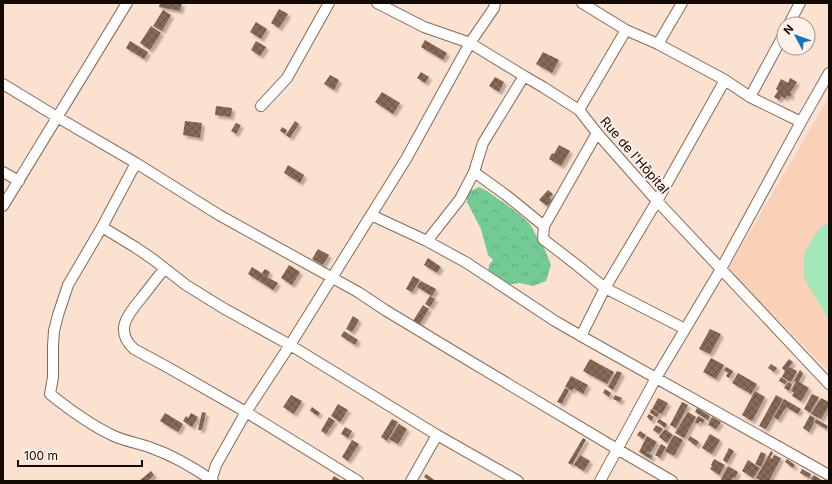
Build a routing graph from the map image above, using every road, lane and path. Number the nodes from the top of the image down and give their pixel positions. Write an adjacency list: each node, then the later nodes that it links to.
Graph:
1 (127, 3): 20 (street)
2 (329, 3): 18 (street)
3 (377, 3): 10 (street, Rue de l'Hôpital)
4 (582, 3): 9 (street)
5 (682, 3): 11 (street)
6 (800, 3): 8 (street)
7 (496, 5): 10 (street)
8 (793, 16)
9 (626, 30): 11 (street); 19 (street)
10 (470, 43): 14 (street, Rue de l'Hôpital); 29 (street)
11 (658, 44): 15 (street)
12 (776, 49): 17 (street)
13 (829, 73): 21 (street)
14 (524, 76): 19 (street, Rue de l'Hôpital); 25 (street)
15 (724, 80): 17 (street); 27 (street)
16 (3, 84): 20 (street)
17 (750, 97): 21 (street)
18 (262, 106)
19 (579, 110): 22 (street, Rue de l'Hôpital)
20 (57, 118): 23 (street); 26 (street)
21 (801, 122): 34 (street)
22 (597, 133): 27 (street, Rue de l'Hôpital); 30 (street)
23 (136, 163): 31 (street); 35 (street)
24 (3, 172): 26 (street)
25 (474, 172): 30 (street); 32 (street)
26 (19, 181): 28 (street)
27 (657, 200): 34 (street, Rue de l'Hôpital); 36 (street)
28 (3, 206)
29 (371, 215): 32 (street); 35 (street)
30 (544, 226): 36 (street)
31 (102, 227): 33 (street); 46 (street)
32 (427, 240): 38 (street)
33 (164, 269): 39 (street); 42 (street)
34 (721, 269): 37 (street); 41 (street, Rue de l'Hôpital)
35 (332, 277): 39 (street); 44 (street)
36 (605, 288): 37 (street); 38 (street)
37 (685, 329): 40 (street)
38 (581, 336): 40 (street)
39 (290, 345): 42 (street); 43 (street)
40 (656, 378): 44 (street); 45 (street)
41 (829, 384)
42 (246, 412): 46 (street); 47 (street)
43 (437, 435): 48 (street); 49 (street)
44 (617, 450): 50 (street); 51 (street)
45 (829, 475)
46 (212, 480)
47 (358, 481)
48 (411, 481)
49 (518, 481)
50 (600, 481)
51 (672, 481)

